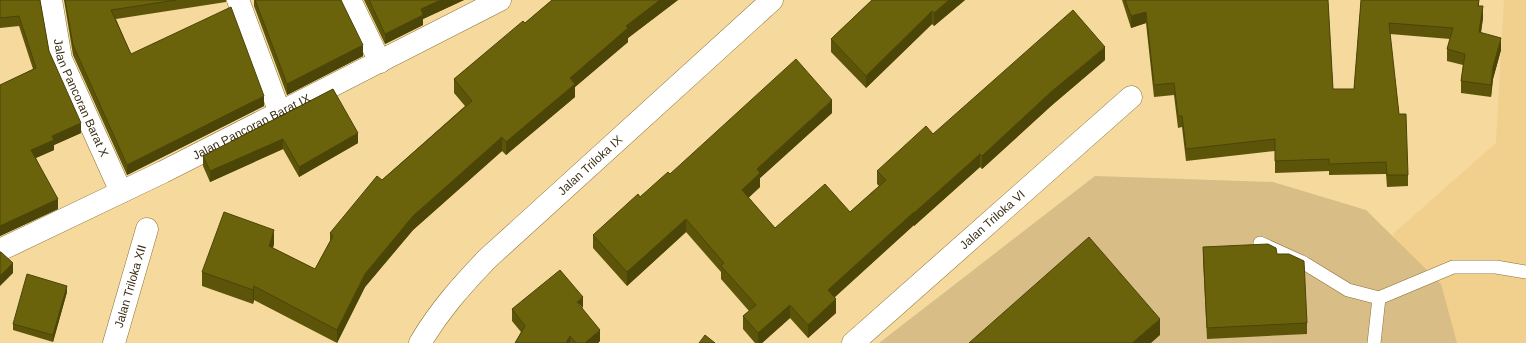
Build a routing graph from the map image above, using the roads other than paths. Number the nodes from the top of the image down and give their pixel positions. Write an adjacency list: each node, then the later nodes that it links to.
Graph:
1 (51, 0): 9 (street, Jalan Pancoran Barat X)
2 (238, 0): 8 (street)
3 (350, 0): 6 (street)
4 (500, 0): 6 (street, Jalan Pancoran Barat IX)
5 (766, 2): 16 (street, Jalan Triloka IX)
6 (380, 62): 8 (street, Jalan Pancoran Barat IX)
7 (1131, 97): 17 (street, Jalan Triloka VI)
8 (280, 113): 9 (street, Jalan Pancoran Barat IX)
9 (121, 192): 12 (street, Jalan Pancoran Barat IX)
10 (147, 229): 15 (street, Jalan Triloka XII)
11 (1260, 243): 14 (lane)
12 (0, 250)
13 (1526, 272): 14 (lane)
14 (1379, 298): 18 (lane)
15 (114, 343)
16 (420, 343)
17 (854, 343)
18 (1374, 343)

